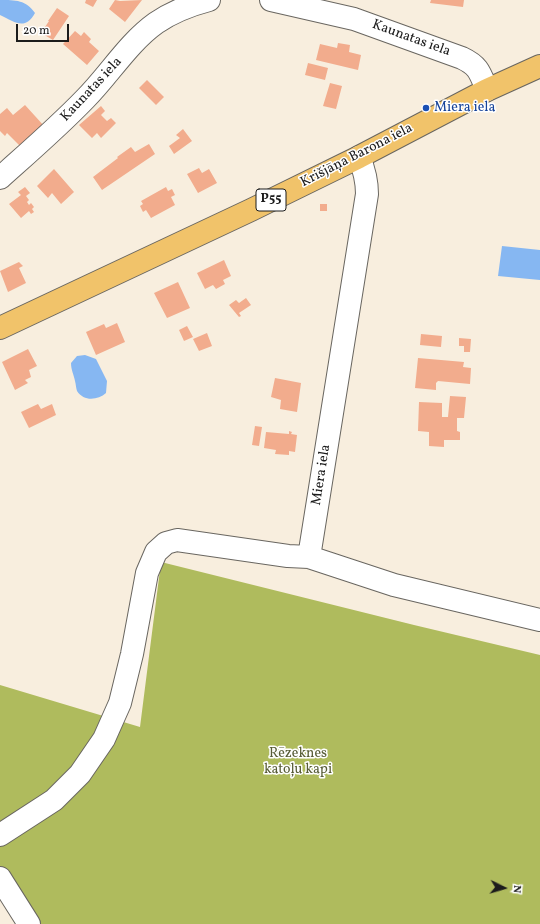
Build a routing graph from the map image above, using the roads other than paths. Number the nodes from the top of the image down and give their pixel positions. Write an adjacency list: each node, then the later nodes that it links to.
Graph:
1 (209, 0): 6 (street, Kaunatas iela)
2 (271, 0): 4 (street, Kaunatas iela)
3 (540, 66): 4 (main road, Krišjāņa Barona iela / P55)
4 (486, 90): 5 (main road, Krišjāņa Barona iela / P55)
5 (359, 157): 7 (main road, Krišjāņa Barona iela / P55); 8 (street, Miera iela)
6 (0, 178)
7 (0, 328)
8 (309, 557): 9 (street); 10 (street)
9 (540, 620)
10 (0, 835)
11 (0, 878): 12 (street)
12 (29, 924)

